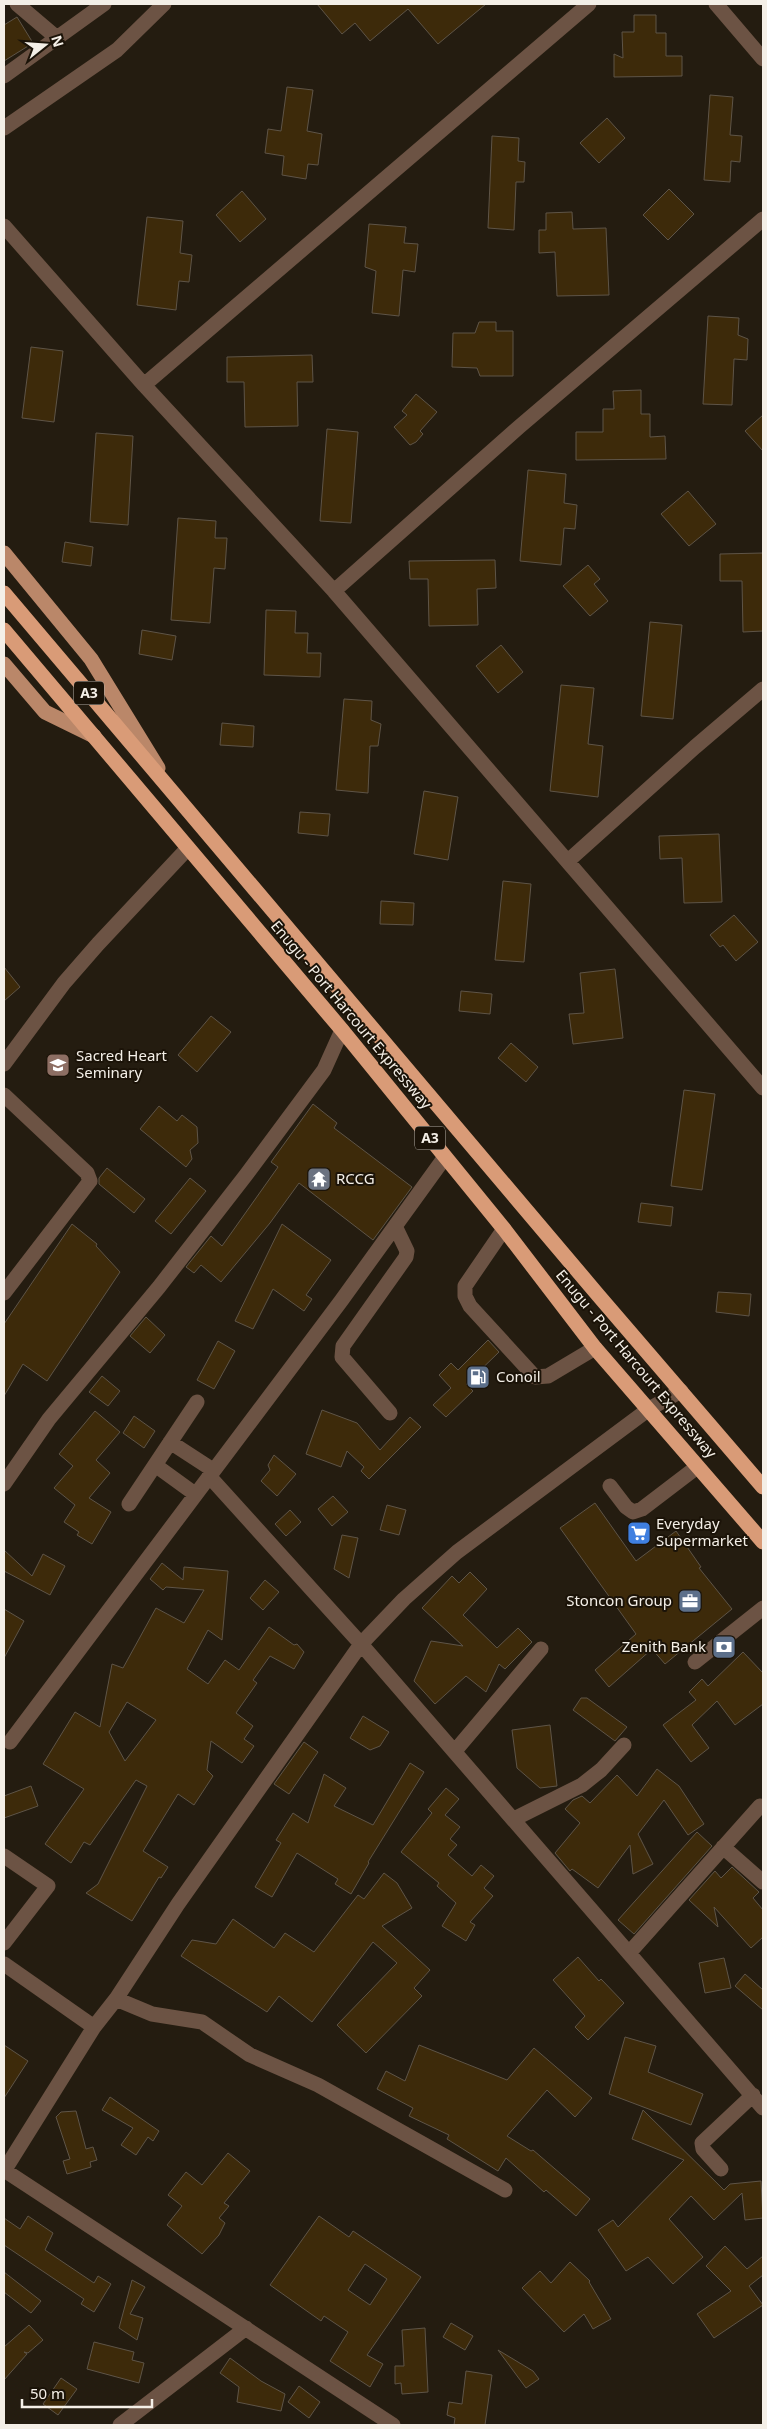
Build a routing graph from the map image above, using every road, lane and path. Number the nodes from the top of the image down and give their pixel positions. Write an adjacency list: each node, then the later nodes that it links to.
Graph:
1 (17, 4): 6 (street)
2 (104, 4): 6 (street)
3 (164, 4): 9 (street)
4 (589, 4): 12 (street)
5 (716, 4): 7 (street)
6 (57, 38): 8 (street)
7 (763, 59)
8 (4, 76)
9 (4, 128)
10 (763, 219): 15 (street)
11 (4, 226): 12 (street)
12 (144, 385): 15 (street)
13 (4, 553): 20 (main road)
14 (4, 592): 20 (highway, Enugu - Port Harcourt Expressway / A3)
15 (334, 592): 22 (street)
16 (4, 630): 19 (highway, Enugu - Port Harcourt Expressway / A3)
17 (4, 664): 19 (main road)
18 (763, 689): 22 (street)
19 (94, 736): 21 (highway, Enugu - Port Harcourt Expressway / A3)
20 (174, 794): 32 (highway, Enugu - Port Harcourt Expressway / A3)
21 (188, 848): 23 (highway, Enugu - Port Harcourt Expressway / A3); 24 (street)
22 (568, 861): 25 (street)
23 (342, 1030): 27 (highway, Enugu - Port Harcourt Expressway / A3); 40 (street)
24 (4, 1064)
25 (763, 1088)
26 (4, 1095): 30 (street)
27 (445, 1157): 28 (street); 29 (highway, Enugu - Port Harcourt Expressway / A3)
28 (395, 1226): 35 (street); 39 (street)
29 (504, 1229): 31 (highway, Enugu - Port Harcourt Expressway / A3); 31 (street)
30 (4, 1294)
31 (595, 1348): 34 (highway, Enugu - Port Harcourt Expressway / A3)
32 (681, 1391): 34 (street); 42 (highway, Enugu - Port Harcourt Expressway / A3)
33 (197, 1402): 36 (street)
34 (649, 1409): 38 (highway, Enugu - Port Harcourt Expressway / A3); 47 (street)
35 (390, 1413)
36 (170, 1442): 37 (street); 39 (street)
37 (155, 1465): 43 (street); 44 (street)
38 (697, 1466): 41 (street); 45 (highway, Enugu - Port Harcourt Expressway / A3)
39 (211, 1473): 43 (street); 47 (street)
40 (4, 1484)
41 (610, 1486)
42 (763, 1487)
43 (195, 1494): 50 (street)
44 (129, 1504)
45 (763, 1542)
46 (763, 1608): 49 (street)
47 (361, 1644): 52 (street); 61 (street)
48 (541, 1649): 52 (street)
49 (695, 1662)
50 (10, 1742)
51 (624, 1745): 54 (street)
52 (455, 1751): 54 (street)
53 (760, 1806): 55 (street)
54 (514, 1819): 59 (street)
55 (723, 1848): 57 (street); 59 (street)
56 (4, 1856): 58 (street)
57 (763, 1882)
58 (4, 1943)
59 (630, 1952): 63 (street)
60 (4, 1964): 62 (street)
61 (116, 1999): 62 (street); 67 (street)
62 (94, 2027): 66 (street)
63 (753, 2095): 64 (street); 65 (street)
64 (763, 2108)
65 (721, 2169)
66 (4, 2170): 68 (street)
67 (505, 2190)
68 (246, 2328): 69 (street); 70 (street)
69 (120, 2425)
70 (393, 2425)

